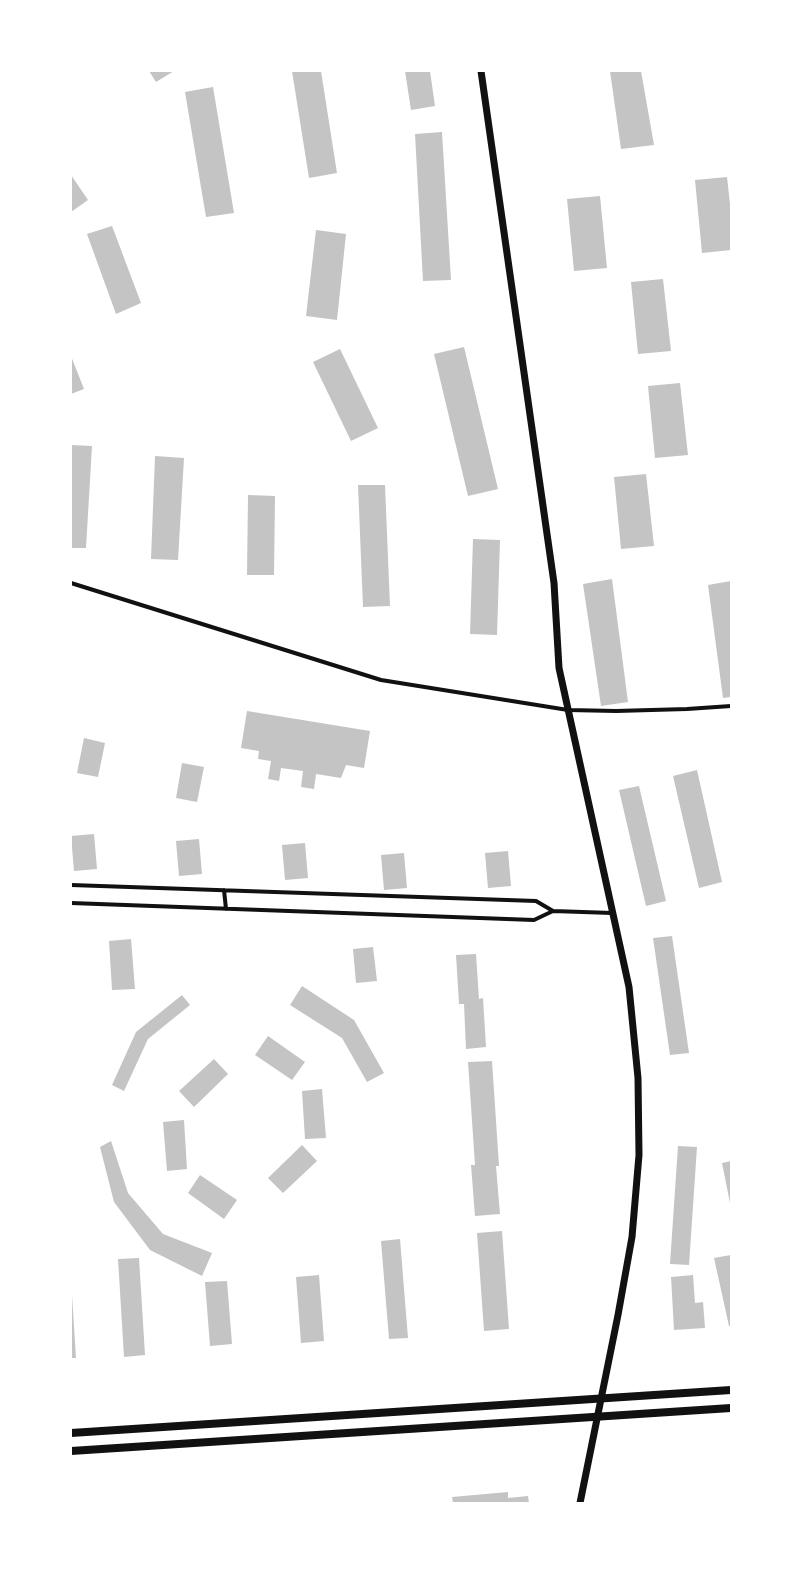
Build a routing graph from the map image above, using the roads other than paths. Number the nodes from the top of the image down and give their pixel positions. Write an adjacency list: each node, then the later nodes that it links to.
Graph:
1 (481, 71): 4 (street)
2 (71, 583): 4 (street)
3 (731, 706): 4 (street)
4 (568, 710): 10 (street)
5 (71, 885): 6 (street)
6 (224, 890): 8 (street); 9 (street)
7 (71, 904): 8 (street)
8 (226, 909): 9 (street)
9 (553, 911): 10 (street)
10 (612, 913): 12 (street)
11 (731, 1390): 12 (main road)
12 (601, 1399): 14 (street); 15 (main road)
13 (731, 1408): 14 (main road)
14 (597, 1417): 16 (main road); 17 (street)
15 (71, 1434)
16 (71, 1451)
17 (580, 1503)

